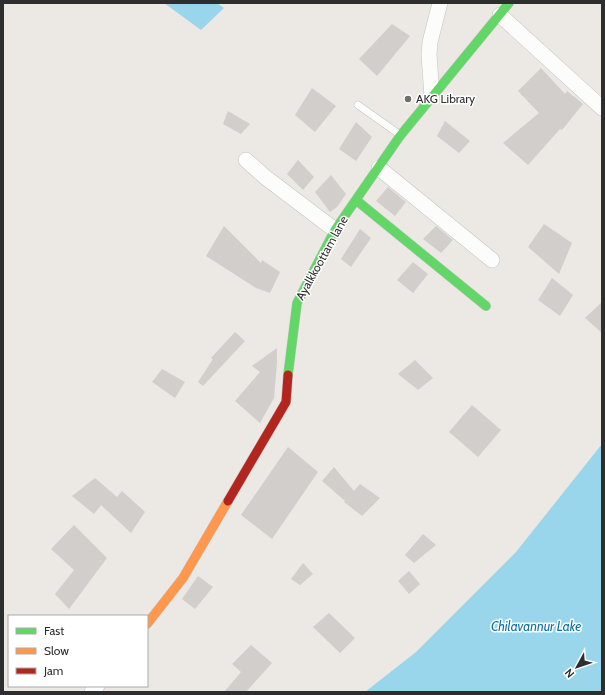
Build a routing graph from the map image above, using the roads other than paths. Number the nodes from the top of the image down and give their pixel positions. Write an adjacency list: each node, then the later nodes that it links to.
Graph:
1 (440, 3): 4 (street)
2 (509, 3): 3 (street, Ayalkkoottam lane)
3 (500, 15): 4 (street, Ayalkkoottam lane); 6 (street)
4 (432, 97): 7 (street, Ayalkkoottam lane)
5 (358, 105): 7 (lane)
6 (602, 108)
7 (400, 136): 9 (street, Ayalkkoottam lane)
8 (246, 160): 11 (street)
9 (379, 168): 10 (street, Ayalkkoottam lane); 12 (street)
10 (356, 200): 11 (street, Ayalkkoottam lane); 13 (street)
11 (335, 230): 14 (street, Ayalkkoottam lane)
12 (492, 260)
13 (486, 306)
14 (148, 623)

